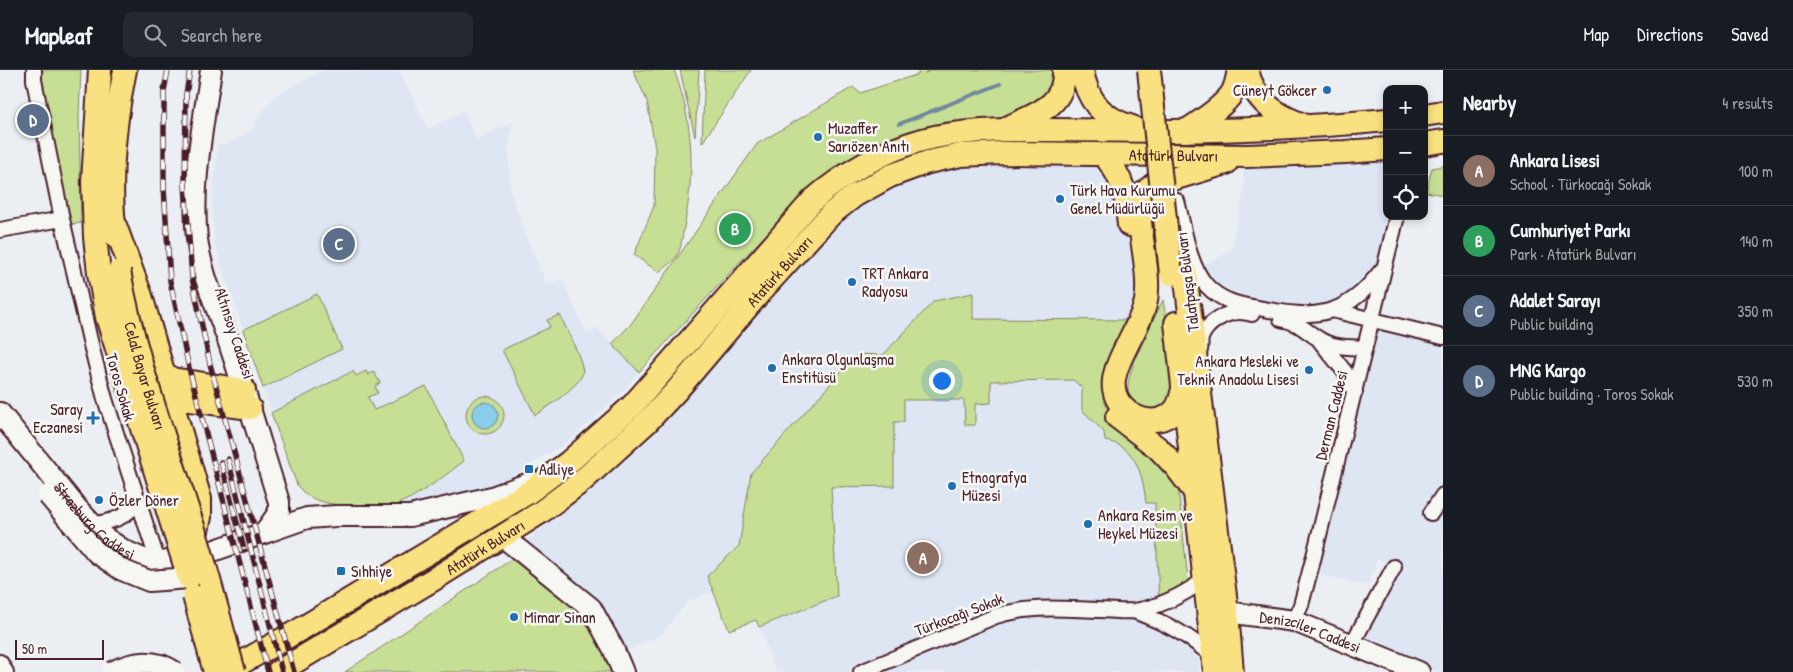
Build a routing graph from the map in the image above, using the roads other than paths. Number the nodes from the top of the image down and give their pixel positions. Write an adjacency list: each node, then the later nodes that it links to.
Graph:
1 (34, 70): 25 (street, Toros Sokak)
2 (100, 70): 30 (main road, Celal Bayar Bulvarı)
3 (125, 70): 26 (main road, Celal Bayar Bulvarı)
4 (211, 70): 40 (main road, Altınsoy Caddesi)
5 (224, 70): 40 (main road, Altınsoy Caddesi)
6 (1064, 70): 16 (main road)
7 (1082, 70): 17 (main road)
8 (1149, 70): 31 (main road, Talatpaşa Bulvarı, bridge)
9 (1162, 70): 24 (main road, Talatpaşa Bulvarı)
10 (1238, 70): 18 (main road)
11 (1247, 70): 15 (main road)
12 (1443, 112): 13 (main road)
13 (1428, 115)
14 (1383, 120): 15 (main road, Atatürk Bulvarı)
15 (1312, 127): 18 (main road, Atatürk Bulvarı)
16 (1002, 130): 17 (main road, Atatürk Bulvarı); 44 (main road, Atatürk Bulvarı)
17 (1145, 131): 18 (main road, Atatürk Bulvarı)
18 (1186, 131)
19 (1443, 141): 20 (main road)
20 (1428, 143)
21 (1383, 149): 23 (main road, Atatürk Bulvarı)
22 (1104, 155): 23 (main road, Atatürk Bulvarı); 45 (main road); 53 (main road, Atatürk Bulvarı)
23 (1248, 156): 38 (main road)
24 (1177, 201): 31 (main road, Talatpaşa Bulvarı); 32 (street)
25 (62, 219): 28 (street); 47 (street, Toros Sokak)
26 (113, 220): 30 (main road, Celal Bayar Bulvarı); 37 (main road)
27 (1396, 220): 29 (street, Derman Caddesi)
28 (0, 230)
29 (1384, 267): 32 (street); 33 (street, Derman Caddesi)
30 (109, 272): 52 (main road, Celal Bayar Bulvarı, bridge); 56 (main road, Celal Bayar Bulvarı, bridge)
31 (1178, 273): 38 (main road, Talatpaşa Bulvarı)
32 (1332, 310): 33 (street)
33 (1372, 320): 34 (street); 36 (street, Derman Caddesi)
34 (1443, 337)
35 (1320, 340): 36 (street); 38 (street); 39 (street)
36 (1365, 348): 39 (street, Derman Caddesi)
37 (162, 372): 40 (main road); 41 (main road)
38 (1191, 382): 45 (main road, Talatpaşa Bulvarı); 59 (main road, Talatpaşa Bulvarı)
39 (1355, 392): 60 (street, Derman Caddesi)
40 (251, 398): 41 (main road); 49 (main road, Altınsoy Caddesi); 51 (main road, Altınsoy Caddesi)
41 (173, 406): 52 (main road)
42 (0, 413): 50 (main road, Strazburg Caddesi)
43 (0, 434): 56 (main road, Strazburg Caddesi, bridge)
44 (558, 470): 49 (main road, Atatürk Bulvarı); 68 (main road, Atatürk Bulvarı)
45 (1194, 491): 57 (main road, Talatpaşa Bulvarı)
46 (1443, 495): 48 (street)
47 (138, 502): 50 (street); 54 (street, Toros Sokak)
48 (1431, 512)
49 (320, 516): 51 (main road)
50 (92, 525): 54 (main road, Strazburg Caddesi)
51 (264, 533): 54 (main road, Strazburg Caddesi)
52 (196, 535): 56 (main road, Celal Bayar Bulvarı, bridge)
53 (502, 536): 70 (main road, Atatürk Bulvarı); 71 (main road)
54 (158, 562)
55 (1394, 567): 61 (street)
56 (198, 575): 67 (main road, Celal Bayar Bulvarı, bridge); 69 (main road, Celal Bayar Bulvarı, bridge)
57 (1204, 580): 58 (street, Türkocağı Sokak); 63 (main road, Talatpaşa Bulvarı)
58 (1133, 611): 63 (street, Türkocağı Sokak); 72 (street, Türkocağı Sokak)
59 (1227, 612): 60 (main road, Denizciler Caddesi); 73 (main road, Talatpaşa Bulvarı)
60 (1294, 621): 61 (main road, Denizciler Caddesi)
61 (1352, 644): 74 (main road, Denizciler Caddesi)
62 (0, 662): 64 (street)
63 (1214, 664)
64 (6, 672)
65 (112, 672): 66 (main road, bridge)
66 (175, 672)
67 (216, 672)
68 (226, 672)
69 (234, 672)
70 (278, 672)
71 (623, 672)
72 (861, 672)
73 (1232, 672)
74 (1419, 672)

